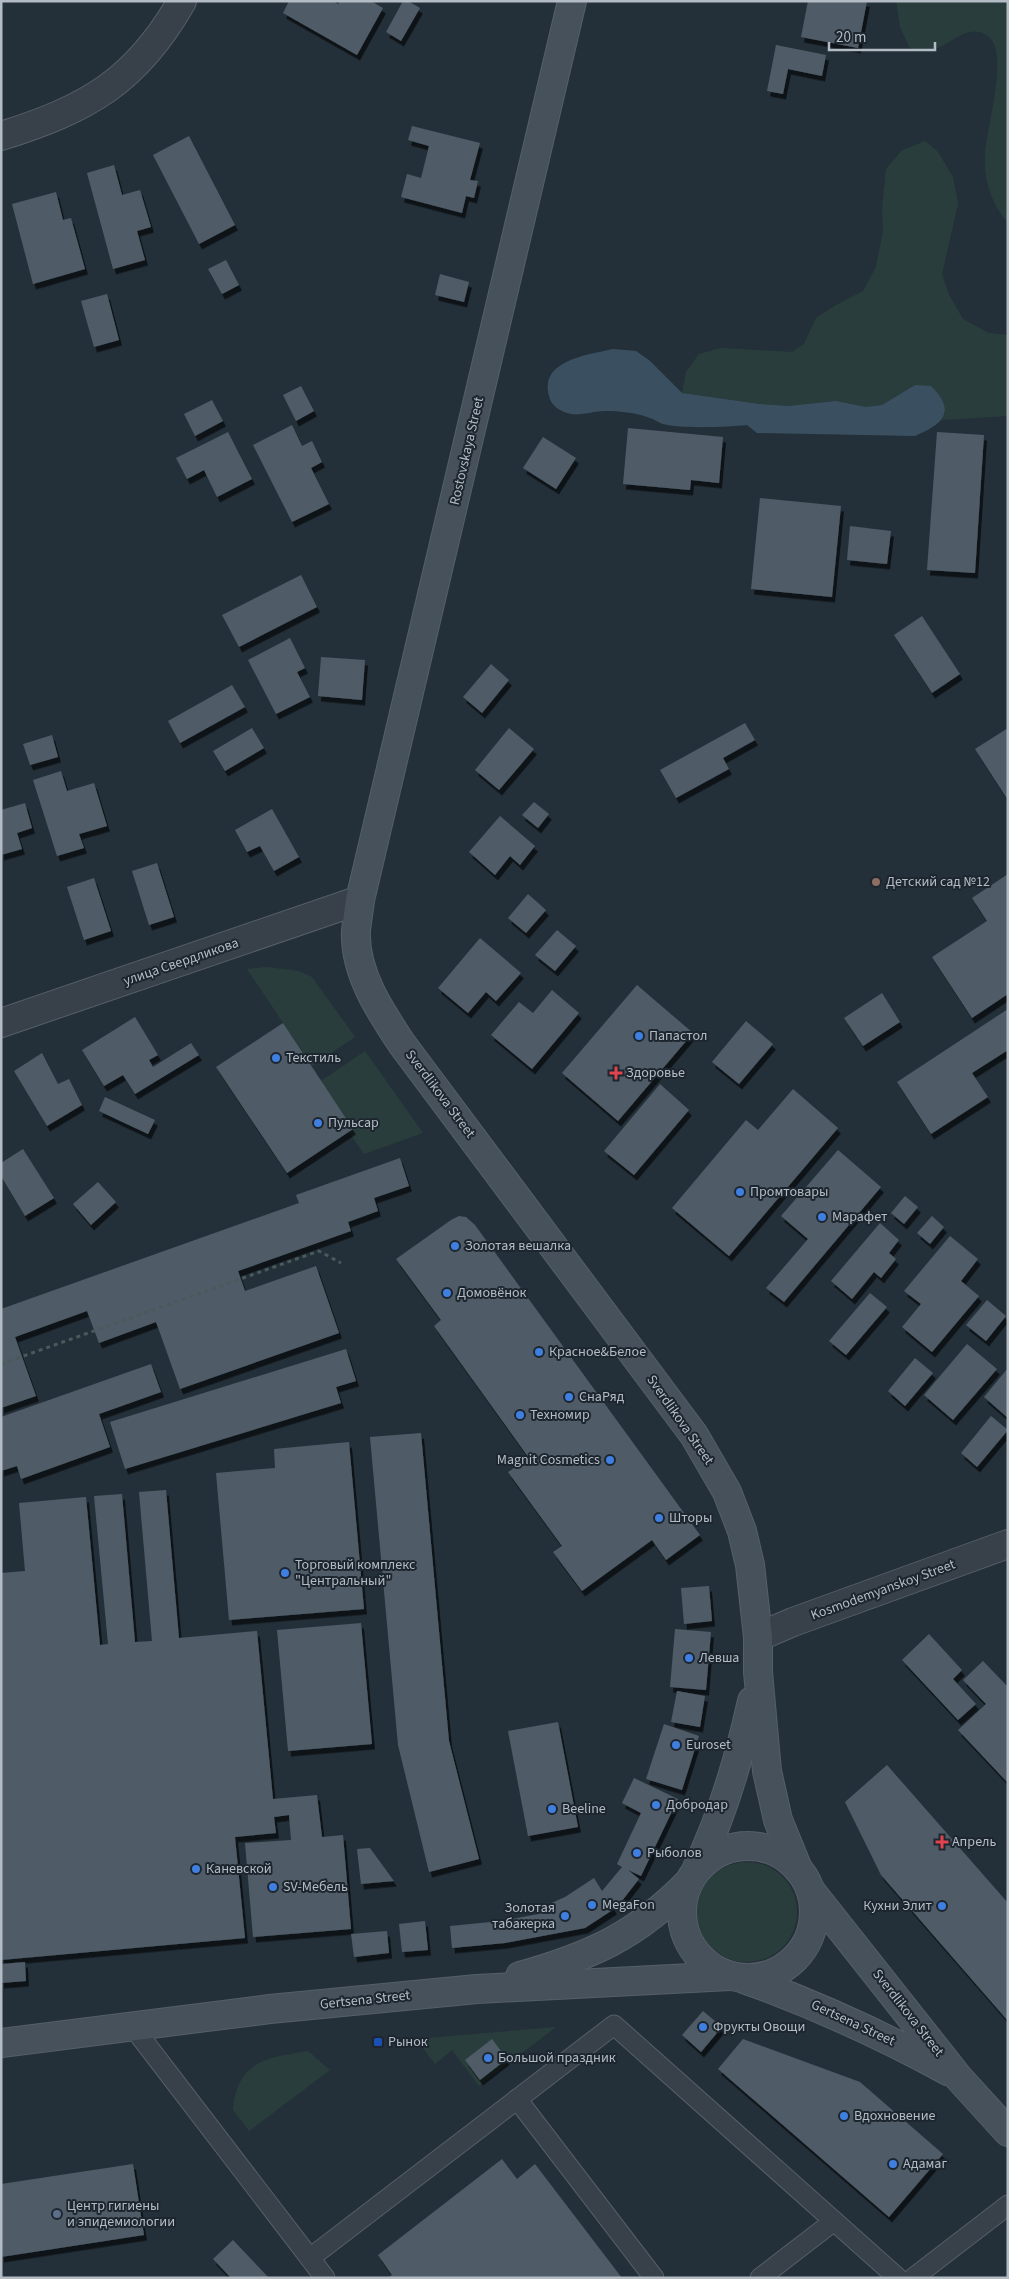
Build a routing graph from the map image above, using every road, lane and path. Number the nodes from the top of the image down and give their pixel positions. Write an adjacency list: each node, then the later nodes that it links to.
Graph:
1 (182, 1): 3 (street)
2 (572, 1): 4 (street, Rostovskaya Street)
3 (1, 136)
4 (360, 900): 5 (street, улица Свердликова); 9 (street, Sverdlikova Street)
5 (1, 1023)
6 (340, 1263): 7 (path)
7 (1, 1364)
8 (1008, 1544): 9 (street, Kosmodemyanskoy Street)
9 (758, 1636): 10 (street, Sverdlikova Street)
10 (758, 1672): 11 (street); 12 (street, Sverdlikova Street)
11 (692, 1877): 12 (street); 13 (street); 14 (street)
12 (805, 1880): 13 (street); 17 (street, Sverdlikova Street)
13 (737, 1977): 14 (street, Gertsena Street); 17 (street, Gertsena Street)
14 (477, 1989): 15 (street, Gertsena Street)
15 (133, 2027): 16 (street, Gertsena Street); 22 (lane)
16 (1, 2043)
17 (958, 2077): 19 (street, Sverdlikova Street)
18 (518, 2099): 21 (lane); 22 (lane); 24 (lane)
19 (1008, 2132)
20 (1008, 2205): 27 (lane)
21 (834, 2221): 25 (lane); 26 (lane)
22 (310, 2258): 23 (lane)
23 (324, 2278)
24 (654, 2278)
25 (760, 2278)
26 (898, 2278)
27 (913, 2278)

